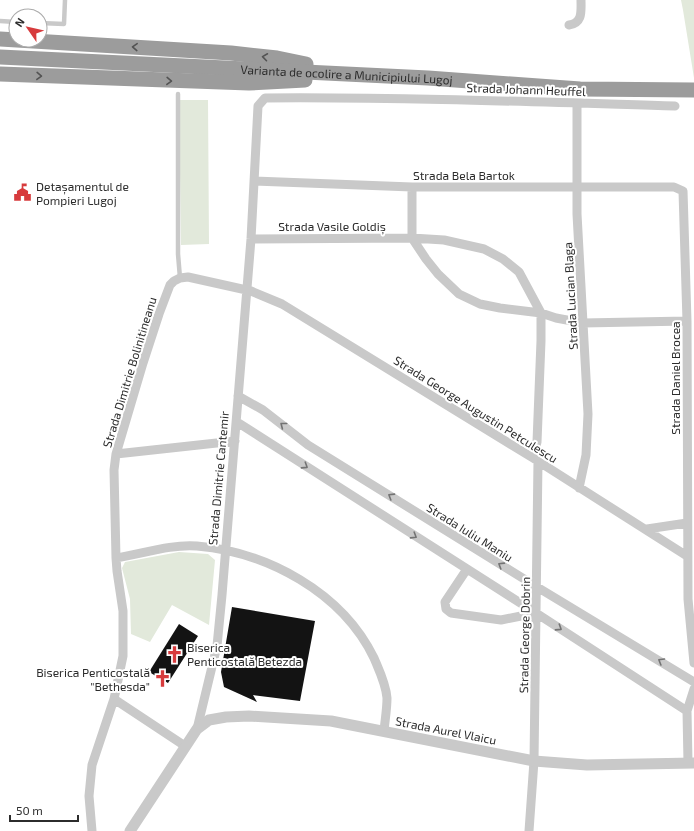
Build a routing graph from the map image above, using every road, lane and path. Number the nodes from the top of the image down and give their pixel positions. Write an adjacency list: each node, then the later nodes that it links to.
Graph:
1 (65, 0): 3 (lane)
2 (581, 0): 4 (street)
3 (48, 23)
4 (569, 24)
5 (0, 39): 8 (highway, one-way to 5)
6 (0, 57): 8 (highway, Varianta de ocolire a Municipiului Lugoj)
7 (0, 74): 8 (highway, one-way to 8)
8 (428, 78): 9 (highway, Varianta de ocolire a Municipiului Lugoj)
9 (694, 90)
10 (178, 94): 20 (lane)
11 (577, 103): 12 (street, Strada Johann Heuffel); 13 (street, Strada Johann Heuffel); 15 (street, Strada Lucian Blaga)
12 (258, 106): 14 (street, Strada Dimitrie Cantemir)
13 (675, 106)
14 (254, 181): 17 (street, Strada Bela Bartok); 19 (street, Strada Dimitrie Cantemir)
15 (577, 186): 16 (street, Strada Bela Bartok); 17 (street, Strada Bela Bartok); 24 (street, Strada Lucian Blaga)
16 (674, 186): 23 (street, Strada Daniel Brocea)
17 (412, 187): 18 (street)
18 (412, 238): 19 (street, Strada Vasile Goldiș); 22 (street); 22 (street, Strada Vasile Goldiș)
19 (251, 239): 21 (street, Strada Dimitrie Cantemir)
20 (180, 278): 21 (street); 28 (street, Strada Dimitrie Bolinitineanu)
21 (247, 290): 25 (street, Strada Dimitrie Cantemir); 29 (street, Strada George Augustin Petculescu)
22 (541, 313): 24 (street); 29 (street, Strada Vasile Goldiș)
23 (690, 316): 24 (street); 31 (street, Strada Daniel Brocea)
24 (583, 323): 30 (street, Strada Lucian Blaga)
25 (238, 396): 26 (street, Strada Dimitrie Cantemir); 38 (street, Strada Iuliu Maniu, one-way to 25)
26 (237, 422): 27 (street, Strada Dimitrie Cantemir); 36 (street, one-way to 36)
27 (235, 441): 28 (street); 33 (street, Strada Dimitrie Cantemir)
28 (116, 454): 35 (street, Strada Dimitrie Bolinitineanu)
29 (536, 459): 30 (street, Strada George Augustin Petculescu); 38 (street, Strada George Dobrin)
30 (580, 488): 32 (street, Strada George Augustin Petculescu)
31 (687, 523): 32 (street); 34 (street, Strada Daniel Brocea)
32 (646, 529): 34 (street, Strada George Augustin Petculescu)
33 (225, 550): 35 (street); 45 (street, Strada Dimitrie Cantemir); 46 (street)
34 (687, 556): 37 (street, Strada Daniel Brocea)
35 (116, 558): 43 (street, Strada Dimitrie Bolinitineanu)
36 (467, 569): 39 (street); 39 (street)
37 (691, 575): 40 (street, Strada Daniel Brocea)
38 (536, 587): 39 (street, Strada George Dobrin); 41 (street, Strada Iuliu Maniu, one-way to 38)
39 (536, 613): 44 (street, one-way to 44); 48 (street, Strada George Dobrin)
40 (694, 663)
41 (694, 682)
42 (694, 689): 44 (street)
43 (114, 700): 47 (street); 50 (street, Strada Dimitrie Bolinitineanu)
44 (687, 711): 49 (street)
45 (197, 729): 46 (street, Strada Aurel Vlaicu); 47 (street, Strada Dimitrie Cantemir)
46 (384, 731): 48 (street, Strada Aurel Vlaicu)
47 (185, 746): 51 (street, Strada Dimitrie Cantemir)
48 (534, 761): 49 (street, Strada Aurel Vlaicu); 52 (street, Strada George Dobrin)
49 (691, 763)
50 (92, 831)
51 (130, 831)
52 (529, 831)

